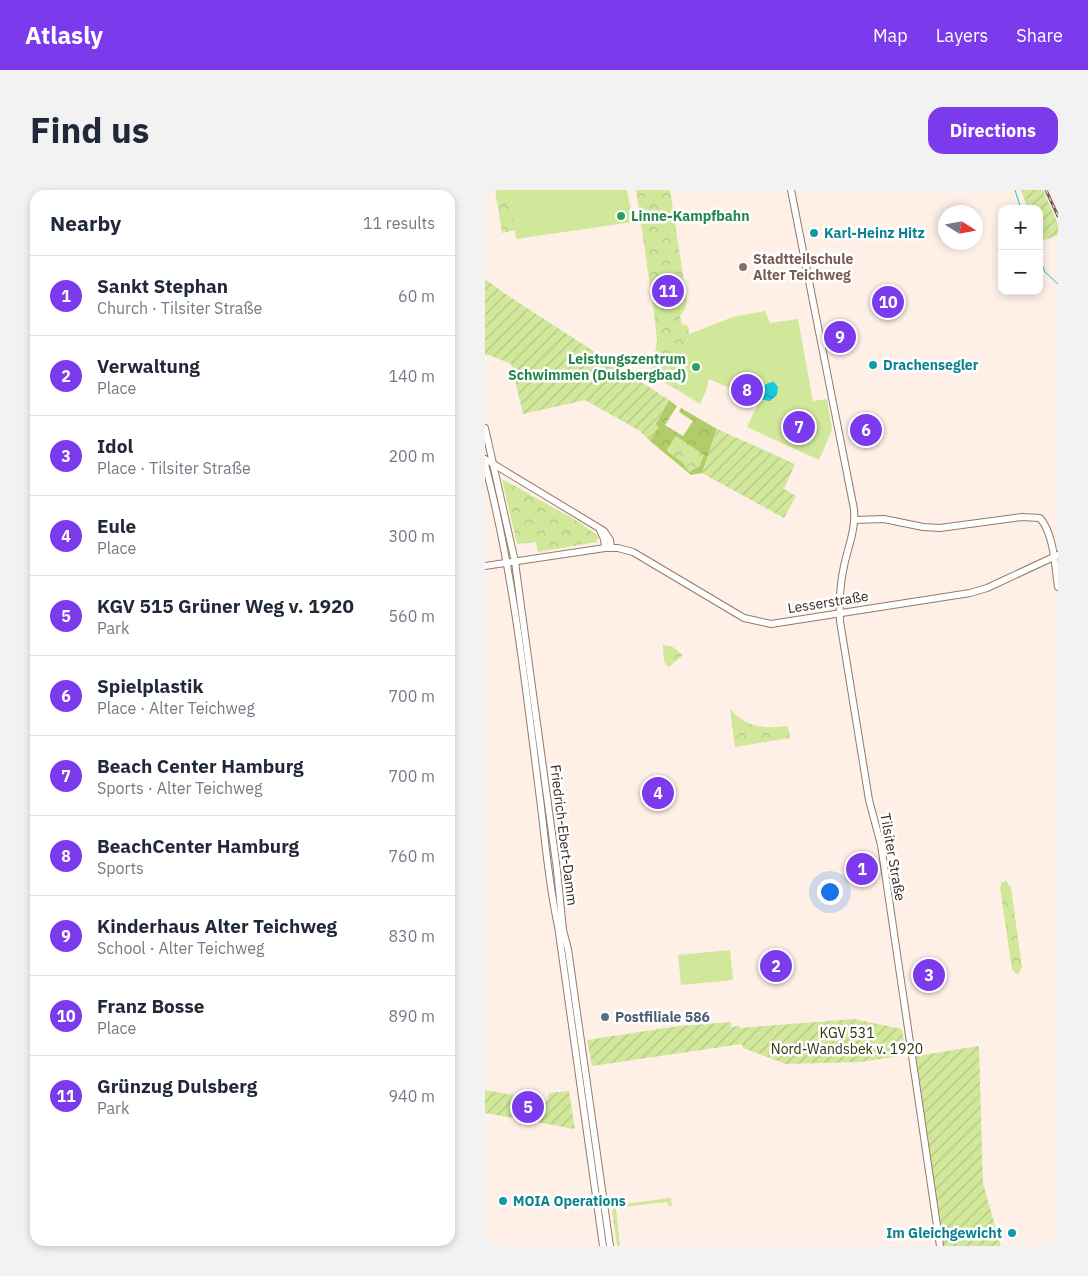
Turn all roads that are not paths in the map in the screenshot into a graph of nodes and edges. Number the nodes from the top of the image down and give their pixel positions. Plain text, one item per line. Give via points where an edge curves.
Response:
1 (791, 190) edge
2 (485, 428) edge
3 (485, 459) edge
4 (485, 464) edge
5 (493, 464) junction
6 (855, 520) junction
7 (608, 548) junction
8 (1056, 556) edge
9 (515, 562) junction
10 (506, 563) junction
11 (485, 566) edge
12 (1058, 587) edge
13 (840, 613) junction
14 (603, 1246) edge
15 (610, 1246) edge
16 (940, 1246) edge

1 - 6 main road, Tilsiter Straße
2 - 5 main road, Friedrich-Ebert-Damm
3 - 5 main road
4 - 10 main road, Friedrich-Ebert-Damm
5 - 7 main road via 599,529
5 - 9 main road, Friedrich-Ebert-Damm
6 - 8 main road via 884,519 923,528 940,528 1022,517 1040,518
6 - 13 main road, Tilsiter Straße via 842,576
7 - 9 main road
7 - 13 main road, Lesserstraße via 633,552 743,618 771,624
8 - 12 main road
8 - 13 main road, Lesserstraße via 970,593
9 - 10 main road
9 - 15 main road, Friedrich-Ebert-Damm via 563,930
10 - 11 main road
10 - 14 main road, Friedrich-Ebert-Damm
13 - 16 main road, Tilsiter Straße via 867,789 881,845

